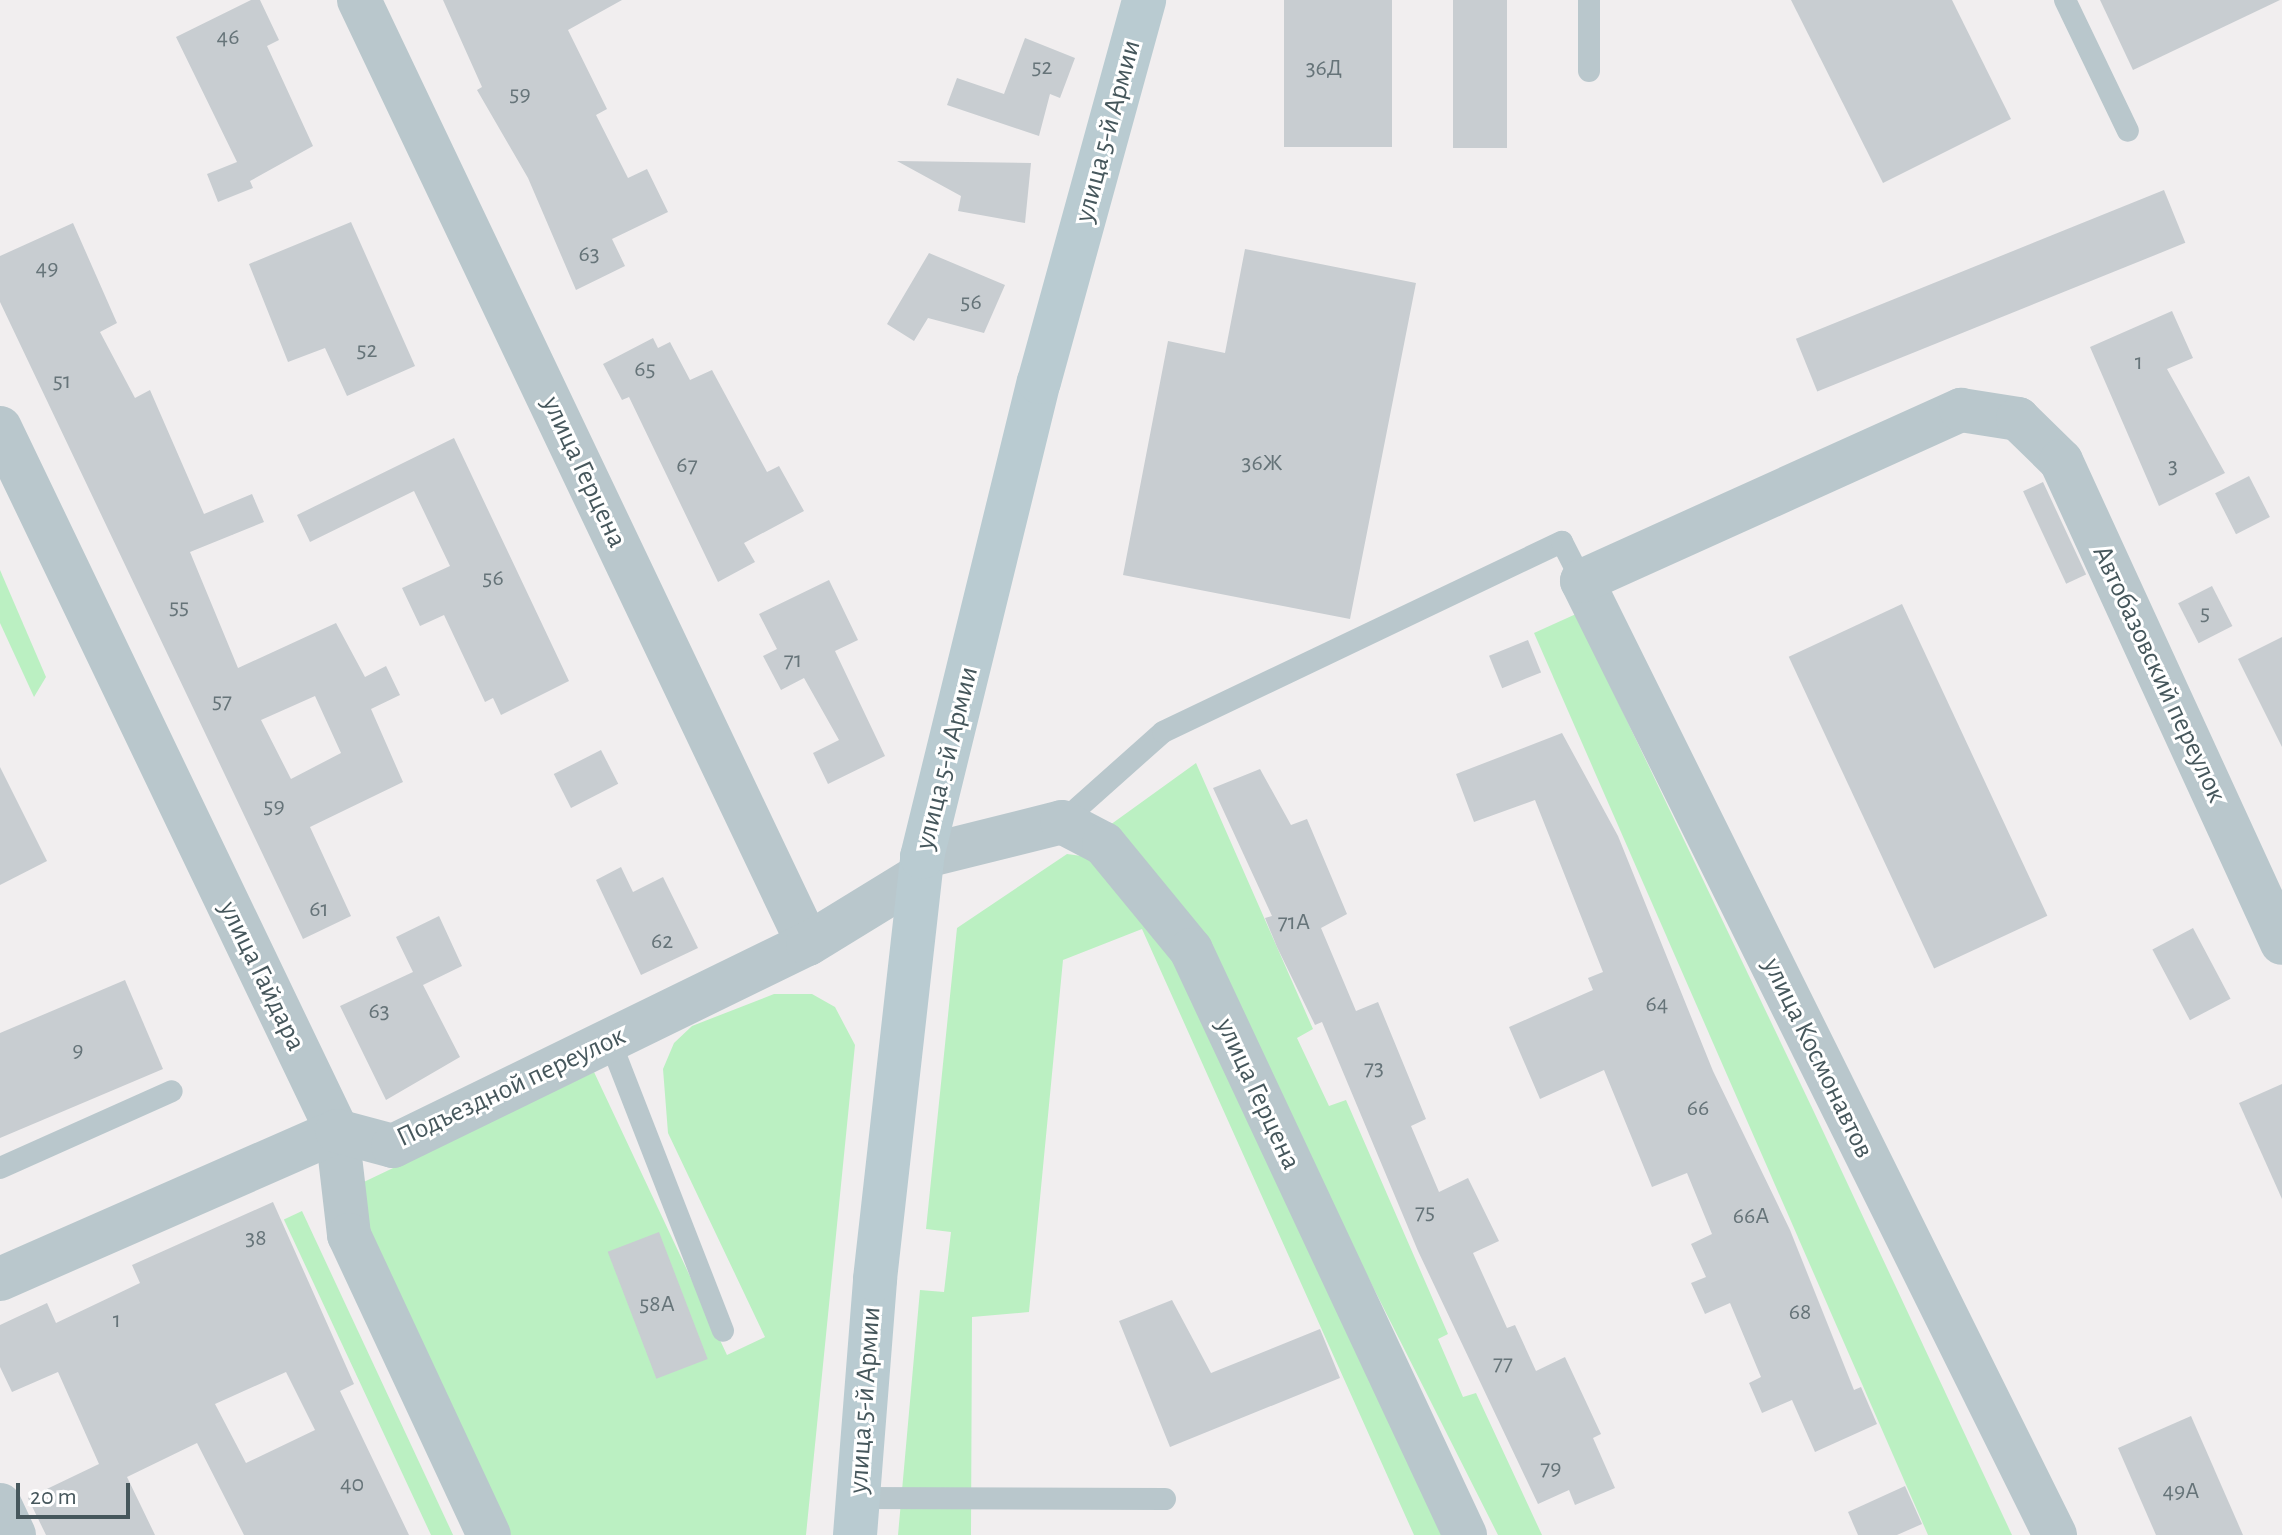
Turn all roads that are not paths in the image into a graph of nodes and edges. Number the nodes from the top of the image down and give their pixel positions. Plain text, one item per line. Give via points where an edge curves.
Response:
1 (359, 0) edge
2 (1144, 0) edge
3 (1589, 0) edge
4 (2065, 0) edge
5 (1589, 71) dead end
6 (2128, 131) dead end
7 (0, 428) edge
8 (1582, 581) junction
9 (1062, 822) junction
10 (920, 867) junction
11 (2282, 943) edge
12 (808, 944) junction
13 (610, 1041) junction
14 (172, 1091) dead end
15 (337, 1131) junction
16 (0, 1168) edge
17 (0, 1279) edge
18 (723, 1331) dead end
19 (1165, 1499) dead end
20 (0, 1505) edge
21 (856, 1517) edge
22 (14, 1535) edge
23 (489, 1535) edge
24 (1465, 1535) edge
25 (2055, 1535) edge

1 - 12 street, улица Герцена
2 - 10 street, улица 5-й Армии via 1039,382
3 - 5 lane
4 - 6 lane
7 - 15 street, улица Гайдара
8 - 9 lane via 1562,542 1163,732
8 - 11 street, Автобазовский переулок via 1961,410 2018,419 2061,461
8 - 25 street, улица Космонавтов
9 - 10 street
9 - 24 street, улица Герцена via 1104,844 1191,950
10 - 12 street, Подъездной переулок
10 - 21 street, улица 5-й Армии
12 - 13 street, Подъездной переулок
13 - 15 street, Подъездной переулок via 393,1146
13 - 18 lane
14 - 16 lane
15 - 17 street
15 - 23 street, улица Гайдара via 349,1235
19 - 21 lane
20 - 22 street

